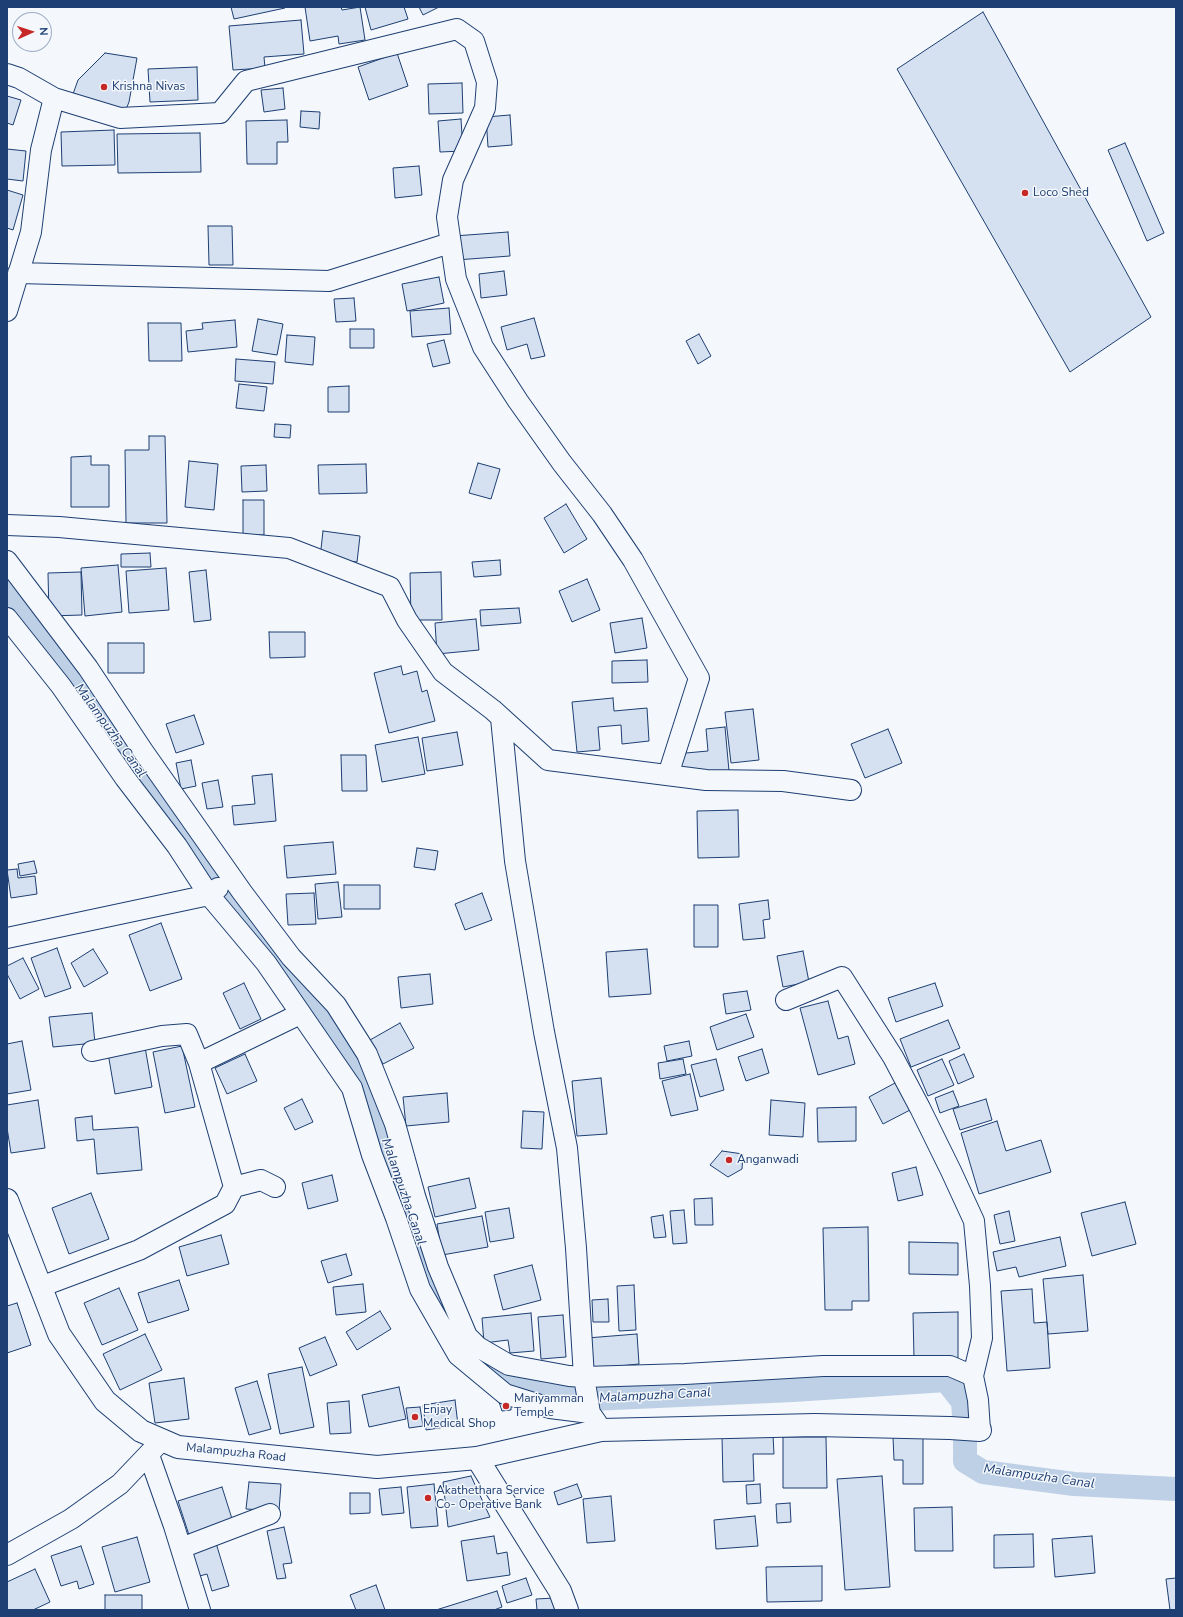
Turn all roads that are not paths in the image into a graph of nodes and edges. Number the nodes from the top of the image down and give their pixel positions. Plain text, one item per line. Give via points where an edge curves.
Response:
1 (7, 74) edge
2 (54, 98) junction
3 (450, 243) junction
4 (18, 274) junction
5 (7, 311) edge
6 (7, 525) edge
7 (7, 561) edge
8 (7, 618) edge
9 (501, 718) junction
10 (668, 775) junction
11 (851, 790) dead end
12 (233, 878) junction
13 (209, 895) junction
14 (7, 938) edge
15 (786, 1000) dead end
16 (300, 1014) junction
17 (92, 1051) dead end
18 (199, 1063) junction
19 (234, 1187) junction
20 (275, 1187) dead end
21 (7, 1200) edge
22 (40, 1287) junction
23 (973, 1376) junction
24 (584, 1377) junction
25 (595, 1421) junction
26 (980, 1430) joint
27 (155, 1447) junction
28 (477, 1458) junction
29 (270, 1514) dead end
30 (181, 1548) junction
31 (7, 1555) edge
32 (200, 1610) edge
33 (567, 1610) edge

1 - 2 street
2 - 3 street via 120,118 220,113 246,81 457,29 474,41 487,82 485,108 453,180 447,217
2 - 4 street via 41,150 31,232
3 - 4 street via 329,281
3 - 10 street via 456,279 483,347 518,401 628,553 699,678
4 - 5 street
6 - 9 street via 59,527 289,548 390,587 407,620 443,672
7 - 12 street via 88,668
8 - 13 street via 61,686 125,778 177,846
9 - 10 street via 548,760
9 - 24 street via 514,860 567,1148
10 - 11 street via 706,780 783,781
12 - 13 street
12 - 24 street via 291,957 336,1005 367,1054 395,1124 438,1267 467,1336 488,1354 509,1365
13 - 14 street
13 - 16 street via 266,963
15 - 23 street via 842,977 893,1057 920,1108 974,1221 982,1338
16 - 18 street
16 - 25 street via 352,1088 372,1155 420,1289 458,1355 505,1394
17 - 18 street via 162,1036 187,1034
18 - 19 street
19 - 20 street via 261,1180
19 - 22 street via 225,1204 139,1250
21 - 22 main road, Malampuzha Road
22 - 27 main road, Malampuzha Road via 59,1334 105,1401 141,1431
23 - 24 street via 950,1366 823,1366
23 - 26 street
24 - 25 street
25 - 26 main road, Malampuzha Road
25 - 28 main road, Malampuzha Road
27 - 28 main road, Malampuzha Road via 178,1447 377,1467
27 - 30 street
27 - 31 street via 120,1484 71,1518
28 - 33 main road via 560,1591
29 - 30 street
30 - 32 street

